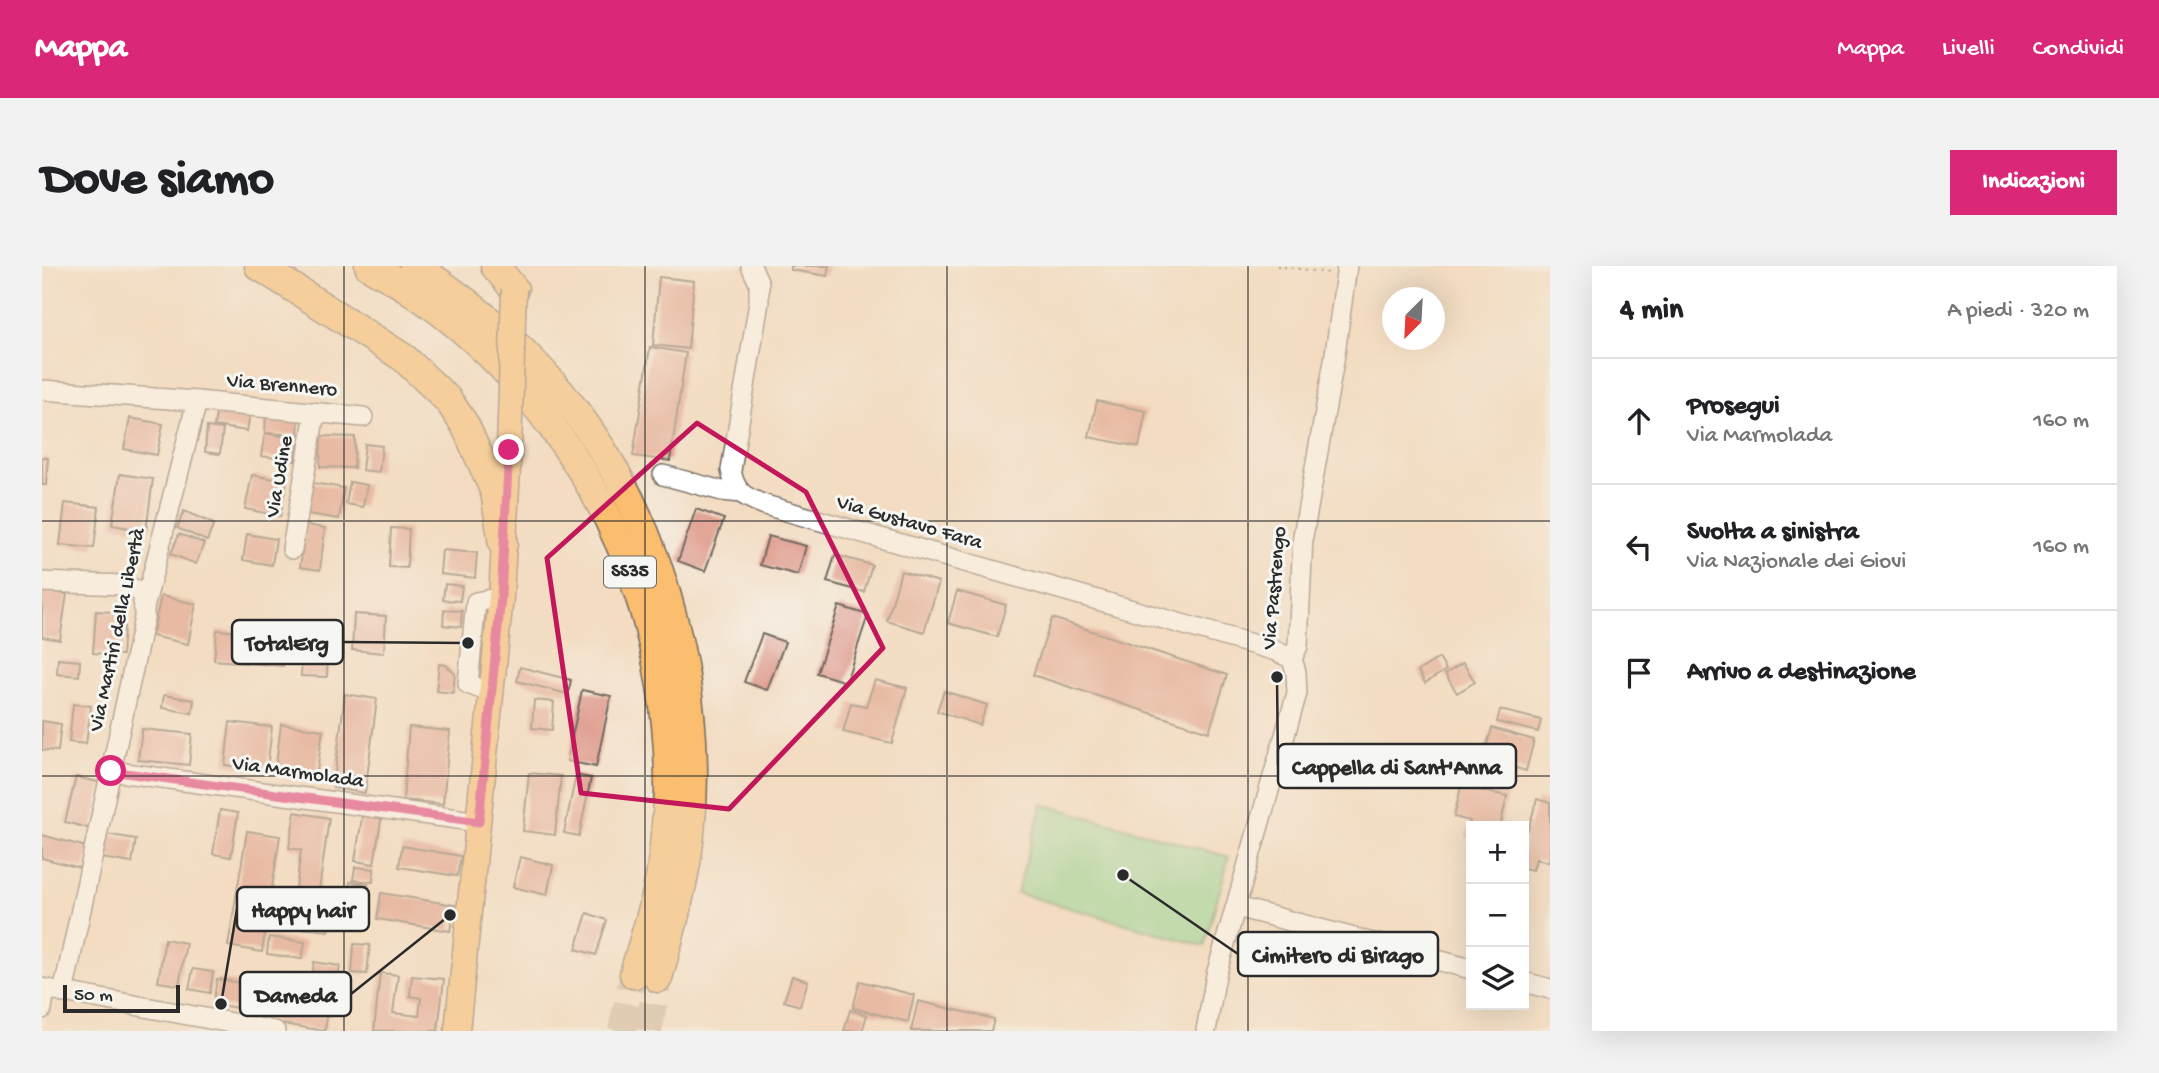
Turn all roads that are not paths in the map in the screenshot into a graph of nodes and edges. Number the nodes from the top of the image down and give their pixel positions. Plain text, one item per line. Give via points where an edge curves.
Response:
1 (259, 266) edge
2 (369, 266) edge
3 (414, 266) edge
4 (495, 266) edge
5 (751, 266) edge
6 (1346, 271) edge
7 (514, 277) edge
8 (42, 390) edge
9 (197, 401) junction
10 (315, 413) junction
11 (363, 417) dead end
12 (663, 475) dead end
13 (741, 493) junction
14 (503, 544) junction
15 (292, 549) dead end
16 (42, 583) edge
17 (144, 608) junction
18 (1292, 659) junction
19 (111, 771) junction
20 (479, 822) junction
21 (1237, 907) junction
22 (1466, 969) edge
23 (1529, 983) edge
24 (1550, 989) edge
25 (48, 995) edge
26 (275, 1031) edge
27 (457, 1031) edge
28 (1206, 1031) edge

1 - 14 highway via 404,358 448,400 465,425 495,492
2 - 3 highway, SS35 via 447,317 524,392 556,433 617,538 642,604 666,725 669,790 646,976 684,881 690,832 691,724 671,607 632,505 586,425 502,332
4 - 7 highway
5 - 13 street via 759,283 759,302 731,470
6 - 18 street, Via Pastrengo via 1303,536 1298,646
7 - 14 main road, bridge
8 - 9 street, Via Brennero
9 - 10 street, Via Brennero
9 - 17 street, Via Martiri della Libertà
10 - 11 street, Via Brennero
10 - 15 street, Via Udine
12 - 13 street, Via Gustavo Fara
13 - 18 street, Via Gustavo Fara via 765,505
14 - 20 main road
16 - 17 street via 124,585 142,592
17 - 19 street, Via Martiri della Libertà
18 - 21 street, Via Pastrengo via 1297,693
19 - 20 street, Via Marmolada
19 - 25 street, Via Martiri della Libertà
20 - 27 main road
21 - 22 street
21 - 28 street, Via Pastrengo via 1216,975
23 - 24 street
25 - 26 street

